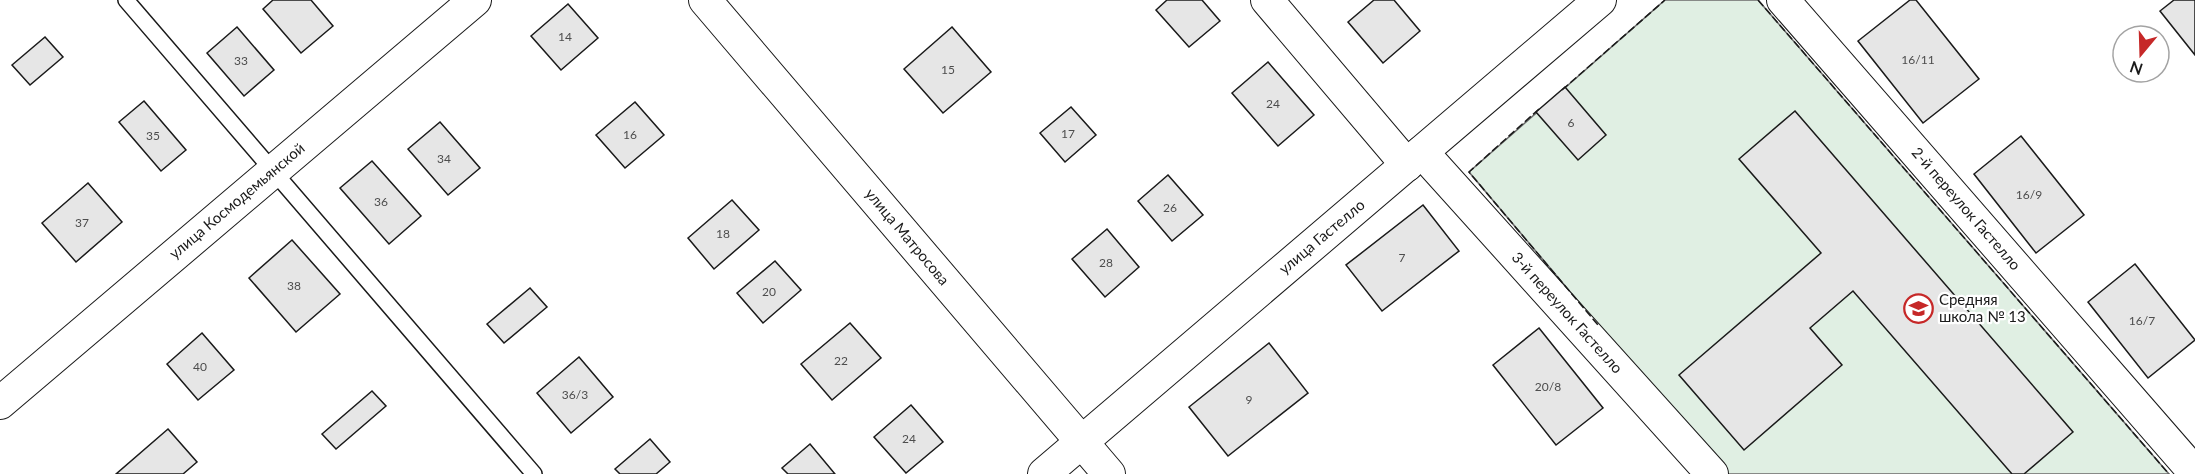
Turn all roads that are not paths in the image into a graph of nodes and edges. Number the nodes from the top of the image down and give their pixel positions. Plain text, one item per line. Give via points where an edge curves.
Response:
1 (126, 0) edge
2 (475, 0) edge
3 (705, 0) edge
4 (1267, 0) edge
5 (1599, 0) edge
6 (1783, 0) edge
7 (1414, 158) junction
8 (272, 172) junction
9 (0, 403) edge
10 (1082, 442) junction
11 (2195, 473) edge
12 (534, 474) edge
13 (1044, 474) edge
14 (1109, 474) edge
15 (1712, 474) edge

1 - 8 lane
2 - 8 street, улица Космодемьянской
3 - 10 street, улица Матросова
4 - 7 street, 3-й переулок Гастелло
5 - 7 street, улица Гастелло
6 - 11 street, 2-й переулок Гастелло
7 - 10 street, улица Гастелло
7 - 15 street, 3-й переулок Гастелло
8 - 9 street, улица Космодемьянской
8 - 12 lane
10 - 13 street, улица Гастелло
10 - 14 street, улица Матросова

